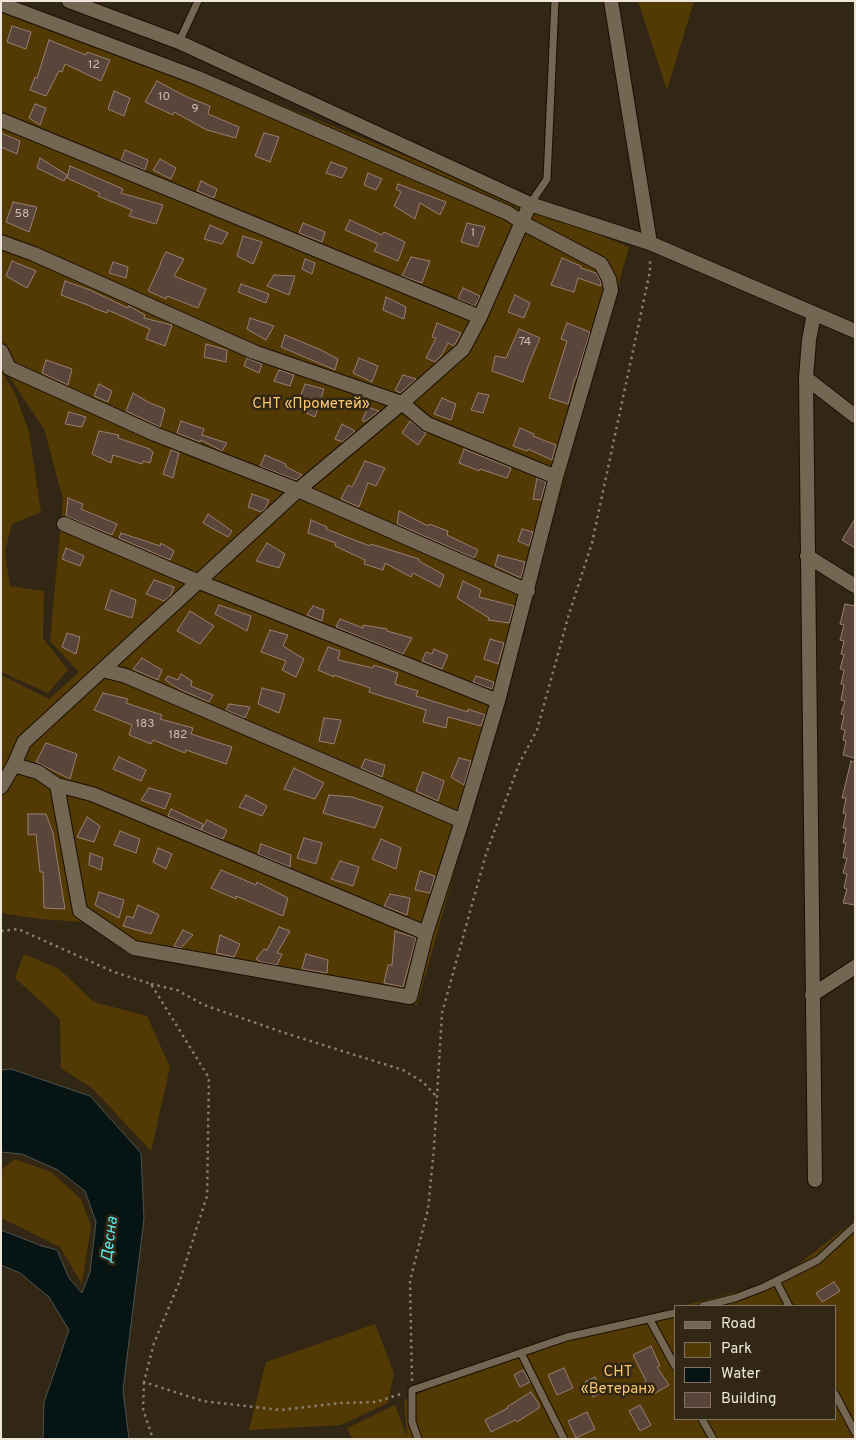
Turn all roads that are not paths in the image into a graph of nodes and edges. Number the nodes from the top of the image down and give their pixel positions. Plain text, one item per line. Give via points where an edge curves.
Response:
1 (69, 1) edge
2 (198, 1) edge
3 (555, 1) edge
4 (611, 1) edge
5 (1, 4) edge
6 (179, 42) junction
7 (1, 120) edge
8 (530, 204) junction
9 (523, 223) junction
10 (1, 242) edge
11 (650, 243) junction
12 (814, 314) junction
13 (480, 317) junction
14 (855, 331) edge
15 (1, 351) edge
16 (806, 378) junction
17 (402, 402) junction
18 (855, 416) edge
19 (556, 477) junction
20 (298, 490) junction
21 (64, 524) dead end
22 (808, 556) junction
23 (197, 581) junction
24 (855, 586) edge
25 (528, 591) junction
26 (103, 670) junction
27 (498, 701) junction
28 (14, 765) junction
29 (57, 786) junction
30 (1, 787) edge
31 (462, 821) junction
32 (426, 933) junction
33 (855, 967) edge
34 (812, 995) junction
35 (815, 1180) dead end
36 (855, 1226) edge
37 (776, 1281) junction
38 (707, 1305) edge
39 (788, 1305) edge
40 (674, 1314) edge
41 (650, 1320) junction
42 (521, 1353) junction
43 (674, 1364) edge
44 (836, 1396) edge
45 (703, 1420) edge
46 (855, 1432) edge
47 (418, 1439) edge
48 (564, 1439) edge
49 (713, 1439) edge

1 - 6 street
2 - 6 lane
3 - 8 lane via 547,179
4 - 11 street
5 - 9 street via 198,78 508,213
6 - 8 street
7 - 13 street
8 - 9 street
8 - 11 street
9 - 13 street
9 - 19 street via 601,264 611,290
10 - 17 street via 254,352
11 - 12 street
12 - 14 street
12 - 16 street
13 - 17 street via 462,349
15 - 20 street via 9,368 155,434
16 - 18 street
16 - 22 street
17 - 19 street via 427,424
17 - 20 street
19 - 25 street
20 - 23 street
20 - 25 street
21 - 23 street
22 - 24 street
22 - 34 street
23 - 26 street
23 - 27 street
25 - 27 street
26 - 28 street via 24,742
26 - 31 street via 126,676
27 - 31 street
28 - 29 street via 38,772
28 - 30 street
29 - 32 street via 92,794
29 - 32 street via 80,912 134,948 410,997
31 - 32 street
33 - 34 street
34 - 35 street
36 - 37 lane via 818,1260
37 - 38 lane via 735,1298
37 - 39 lane
40 - 41 lane
41 - 42 lane via 567,1337
41 - 43 lane
42 - 47 lane via 412,1390 412,1422
42 - 48 lane
44 - 46 lane
45 - 49 lane

